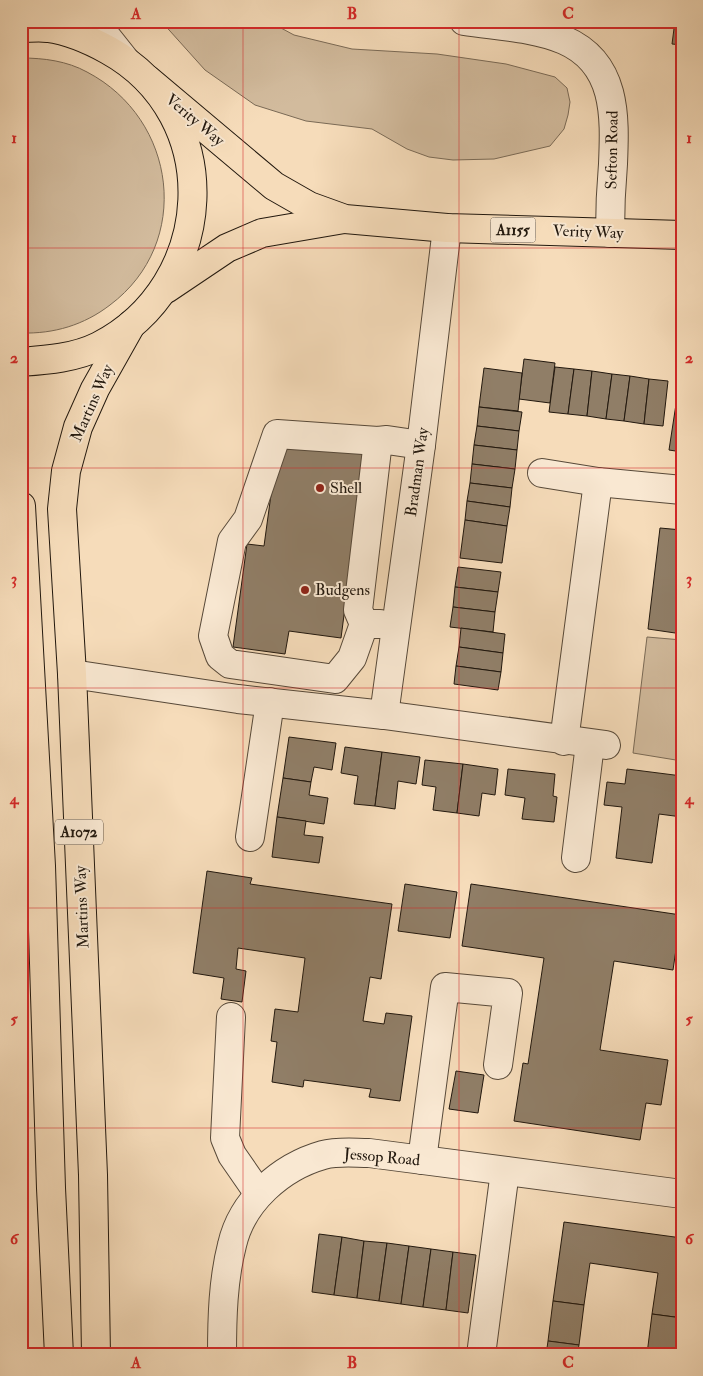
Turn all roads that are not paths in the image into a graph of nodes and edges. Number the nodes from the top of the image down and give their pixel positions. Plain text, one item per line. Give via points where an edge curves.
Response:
1 (94, 21) edge
2 (464, 21) edge
3 (21, 28) edge
4 (125, 60) junction
5 (148, 80) junction
6 (346, 219) junction
7 (447, 228) junction
8 (610, 233) junction
9 (682, 234) edge
10 (163, 292) junction
11 (132, 325) junction
12 (21, 362) edge
13 (378, 441) junction
14 (421, 445) junction
15 (542, 473) dead end
16 (598, 482) junction
17 (682, 490) edge
18 (21, 506) edge
19 (364, 624) junction
20 (396, 625) junction
21 (72, 674) junction
22 (270, 702) junction
23 (384, 715) junction
24 (586, 743) junction
25 (250, 837) dead end
26 (576, 858) dead end
27 (231, 1017) dead end
28 (498, 1065) dead end
29 (422, 1160) junction
30 (505, 1171) junction
31 (259, 1194) junction
32 (682, 1194) edge
33 (59, 1355) edge
34 (96, 1355) edge
35 (222, 1355) edge
36 (481, 1355) edge

1 - 4 street, Martins Way
2 - 8 street, Sefton Road via 545,33 566,40 596,63 612,102
3 - 4 main road, Martins Way via 48,28 88,39
4 - 5 main road, Martins Way
5 - 6 main road, Verity Way / A1155 via 274,186 308,206
5 - 10 main road, Martins Way via 170,110 186,145 192,183 191,221 181,258
6 - 7 main road, Verity Way / A1155
6 - 10 main road, Verity Way / A1155 via 262,233 226,248
7 - 8 main road, Verity Way / A1155
7 - 14 street, Bradman Way
8 - 9 main road, Verity Way / A1155
10 - 11 main road, Martins Way
11 - 12 main road, Martins Way via 98,347 59,359
11 - 21 main road, Martins Way / A1072 via 95,389 81,420 66,471 62,510
13 - 14 street
13 - 19 street via 358,610
13 - 19 street via 277,434 248,519 232,541 213,636 220,656 230,664 335,679 352,658
14 - 20 street, Bradman Way
15 - 16 street
16 - 17 street
16 - 24 street
18 - 33 main road, A1072 via 40,866
19 - 20 street
20 - 23 street, Bradman Way
21 - 22 street
21 - 34 main road, Martins Way / A1072 via 94,1175
22 - 23 street
22 - 25 street
23 - 24 street
24 - 26 street
27 - 31 street via 225,1138 232,1155
28 - 29 street via 508,994 445,986
29 - 30 street, Jessop Road
29 - 31 street, Jessop Road via 343,1152 325,1155 285,1171
30 - 32 street, Jessop Road
30 - 36 street
31 - 35 street, Jessop Road via 242,1219 232,1243 222,1320

